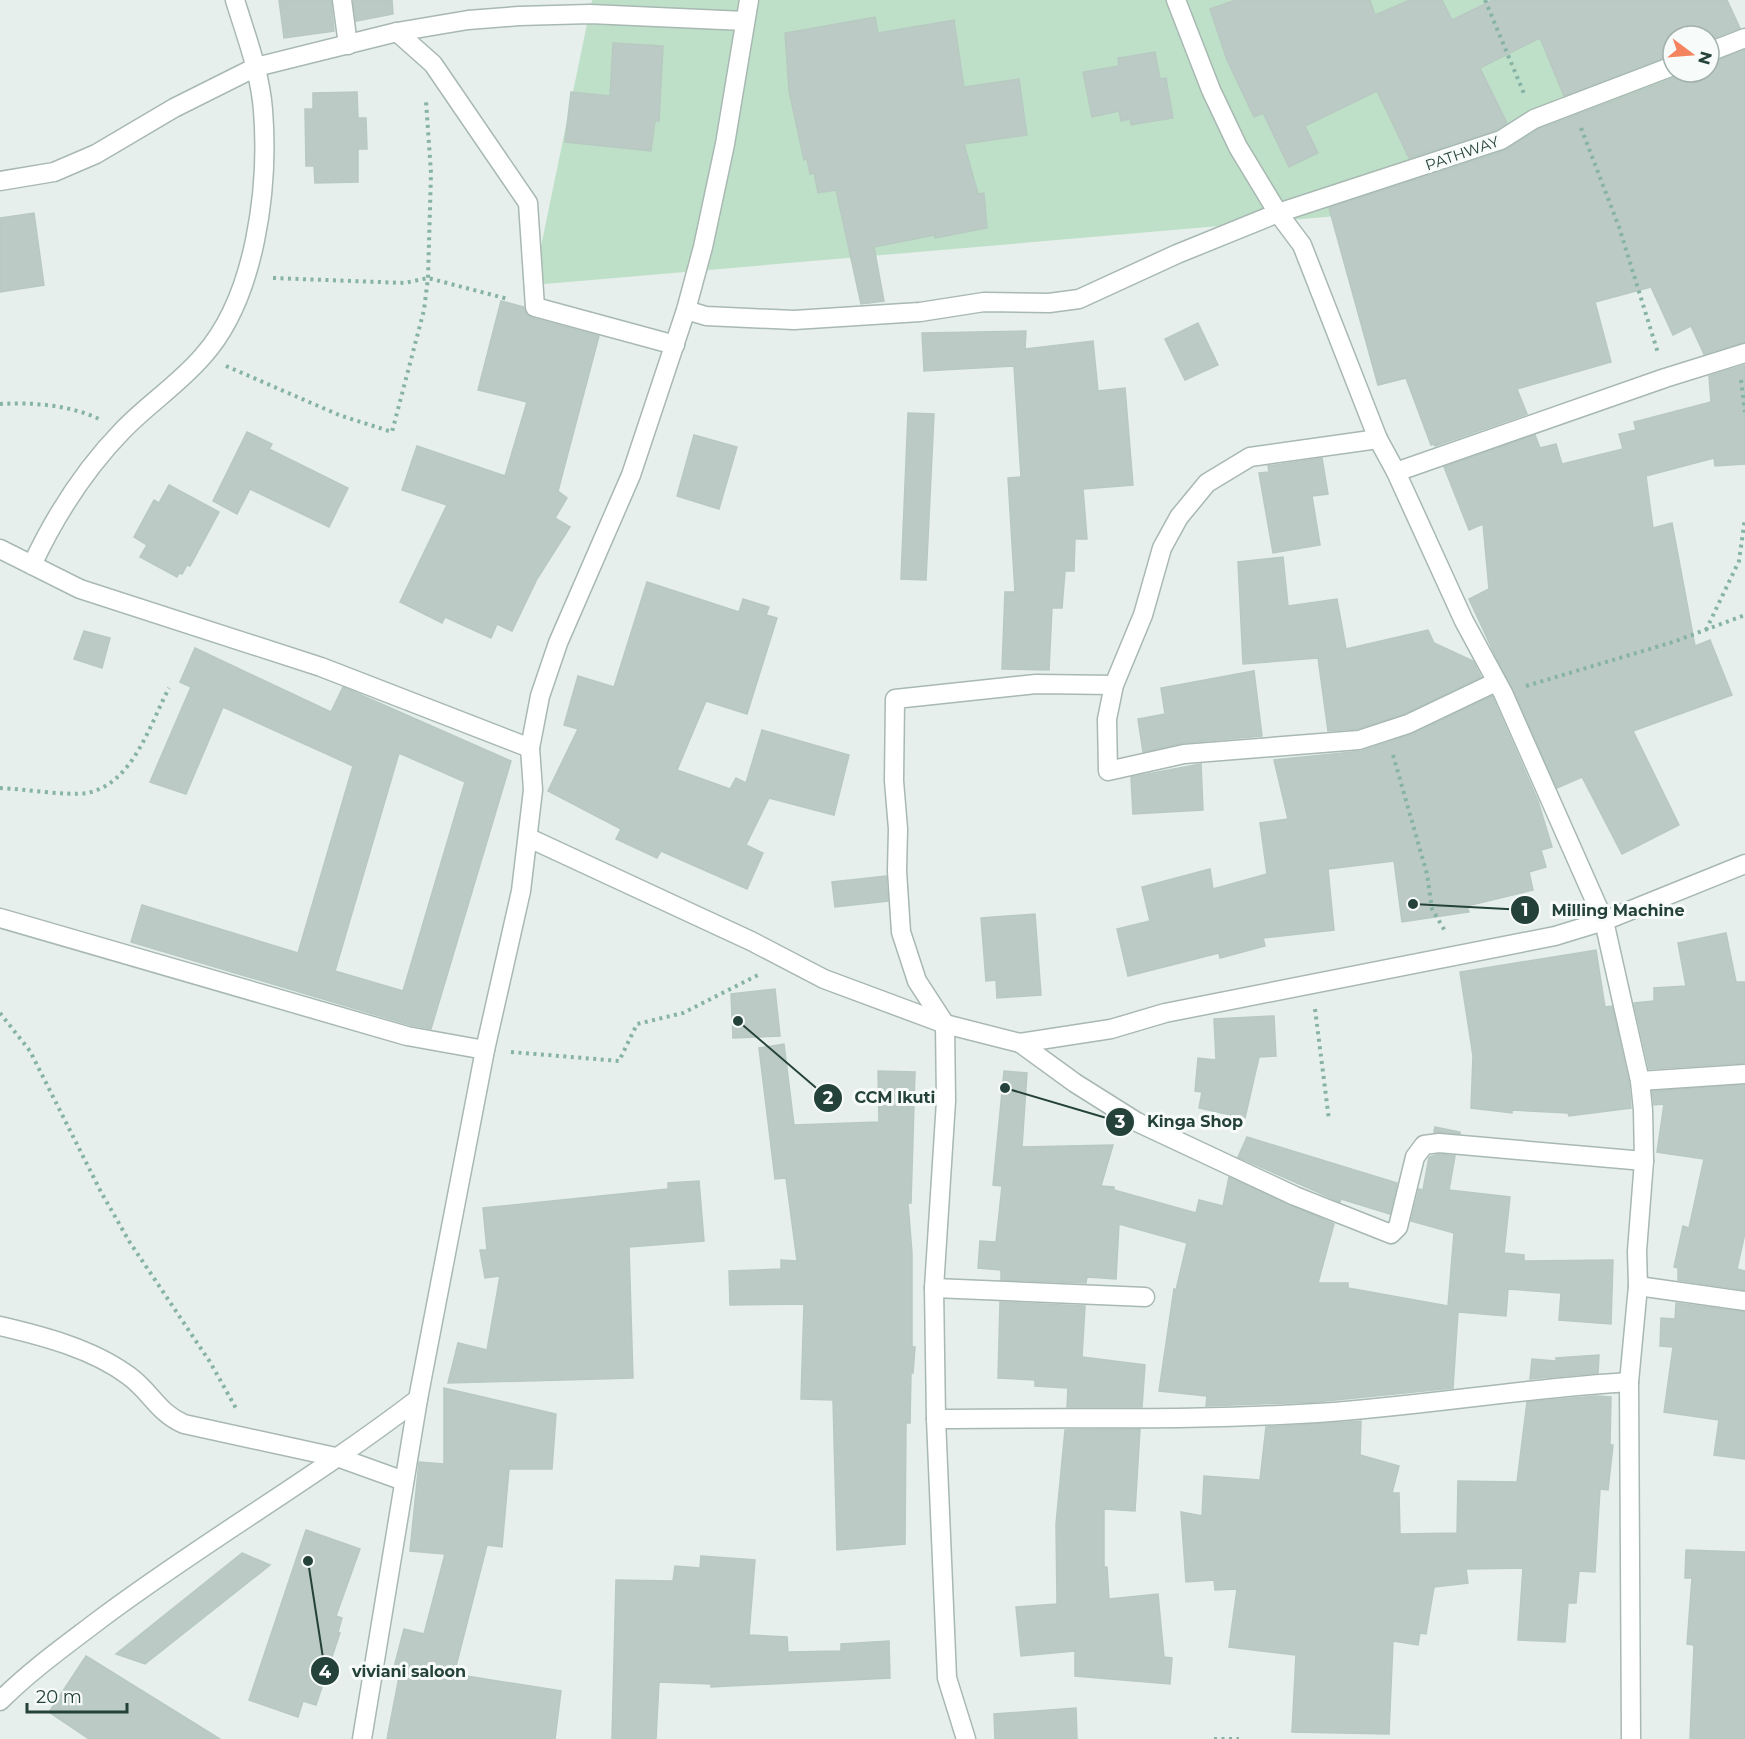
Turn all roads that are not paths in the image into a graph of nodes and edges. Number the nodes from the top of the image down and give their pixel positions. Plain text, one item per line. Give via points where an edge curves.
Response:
1 (235, 0) edge
2 (342, 0) edge
3 (749, 0) edge
4 (1176, 0) edge
5 (745, 21) junction
6 (397, 32) junction
7 (1745, 38) edge
8 (348, 45) junction
9 (1721, 47) edge
10 (256, 67) junction
11 (1661, 71) edge
12 (0, 182) edge
13 (1278, 213) junction
14 (686, 310) junction
15 (675, 345) junction
16 (1745, 353) edge
17 (1378, 439) junction
18 (1396, 472) junction
19 (0, 549) edge
20 (32, 565) junction
21 (1114, 685) junction
22 (1500, 688) junction
23 (530, 748) junction
24 (529, 838) junction
25 (1745, 864) edge
26 (0, 918) edge
27 (1604, 921) junction
28 (945, 1024) junction
29 (1020, 1043) junction
30 (485, 1050) junction
31 (1745, 1074) edge
32 (1640, 1082) junction
33 (1644, 1161) junction
34 (1638, 1286) junction
35 (934, 1288) junction
36 (1145, 1297) dead end
37 (1745, 1301) edge
38 (0, 1326) edge
39 (1629, 1382) junction
40 (418, 1399) junction
41 (936, 1419) junction
42 (340, 1458) junction
43 (404, 1480) junction
44 (0, 1701) edge
45 (362, 1739) edge
46 (966, 1739) edge
47 (1631, 1739) edge

1 - 10 street
2 - 8 street
3 - 5 street
4 - 13 street via 1211,90
5 - 6 street via 590,14 519,16
5 - 14 street via 725,144
6 - 8 street
6 - 15 street via 443,77 528,203 535,307
7 - 9 street
8 - 10 street
10 - 12 street via 174,108 96,154 54,172
10 - 20 street via 263,110 257,235 230,314 204,356 123,430 54,520
11 - 13 street, PATHWAY via 1534,119 1501,140
13 - 14 street, PATHWAY via 1079,299 1049,303 984,302 920,312 794,320 706,316
13 - 17 street via 1302,246
14 - 15 street
15 - 23 street via 631,475 558,642 540,696
16 - 18 street
17 - 18 street
17 - 21 street via 1250,457 1207,483 1179,517 1162,548 1143,615
18 - 22 street via 1464,621
19 - 20 street
20 - 23 street via 80,589 321,667
21 - 22 street via 1107,719 1108,771 1184,754 1359,740
21 - 28 street via 1036,684 895,699 894,781 901,932 916,981
22 - 27 street
23 - 24 street via 533,790
24 - 28 street via 824,979
24 - 30 street
25 - 27 street
26 - 30 street via 407,1036
27 - 29 street via 1459,957 1166,1013 1112,1029
27 - 32 street
28 - 29 street
28 - 35 street via 946,1101
29 - 33 street via 1137,1122 1294,1196 1391,1234 1398,1227 1416,1158 1424,1145 1439,1143
30 - 40 street
31 - 32 street
32 - 33 street
33 - 34 street
34 - 37 street
34 - 39 street
35 - 36 street
35 - 41 street
38 - 42 street via 48,1338 109,1364 128,1375 147,1391 162,1412 179,1422
39 - 41 street via 1559,1386 1394,1407 1240,1417
39 - 47 street
40 - 42 street
40 - 43 street
41 - 46 street via 947,1678
42 - 43 street
42 - 44 street via 162,1573 29,1672
43 - 45 street

